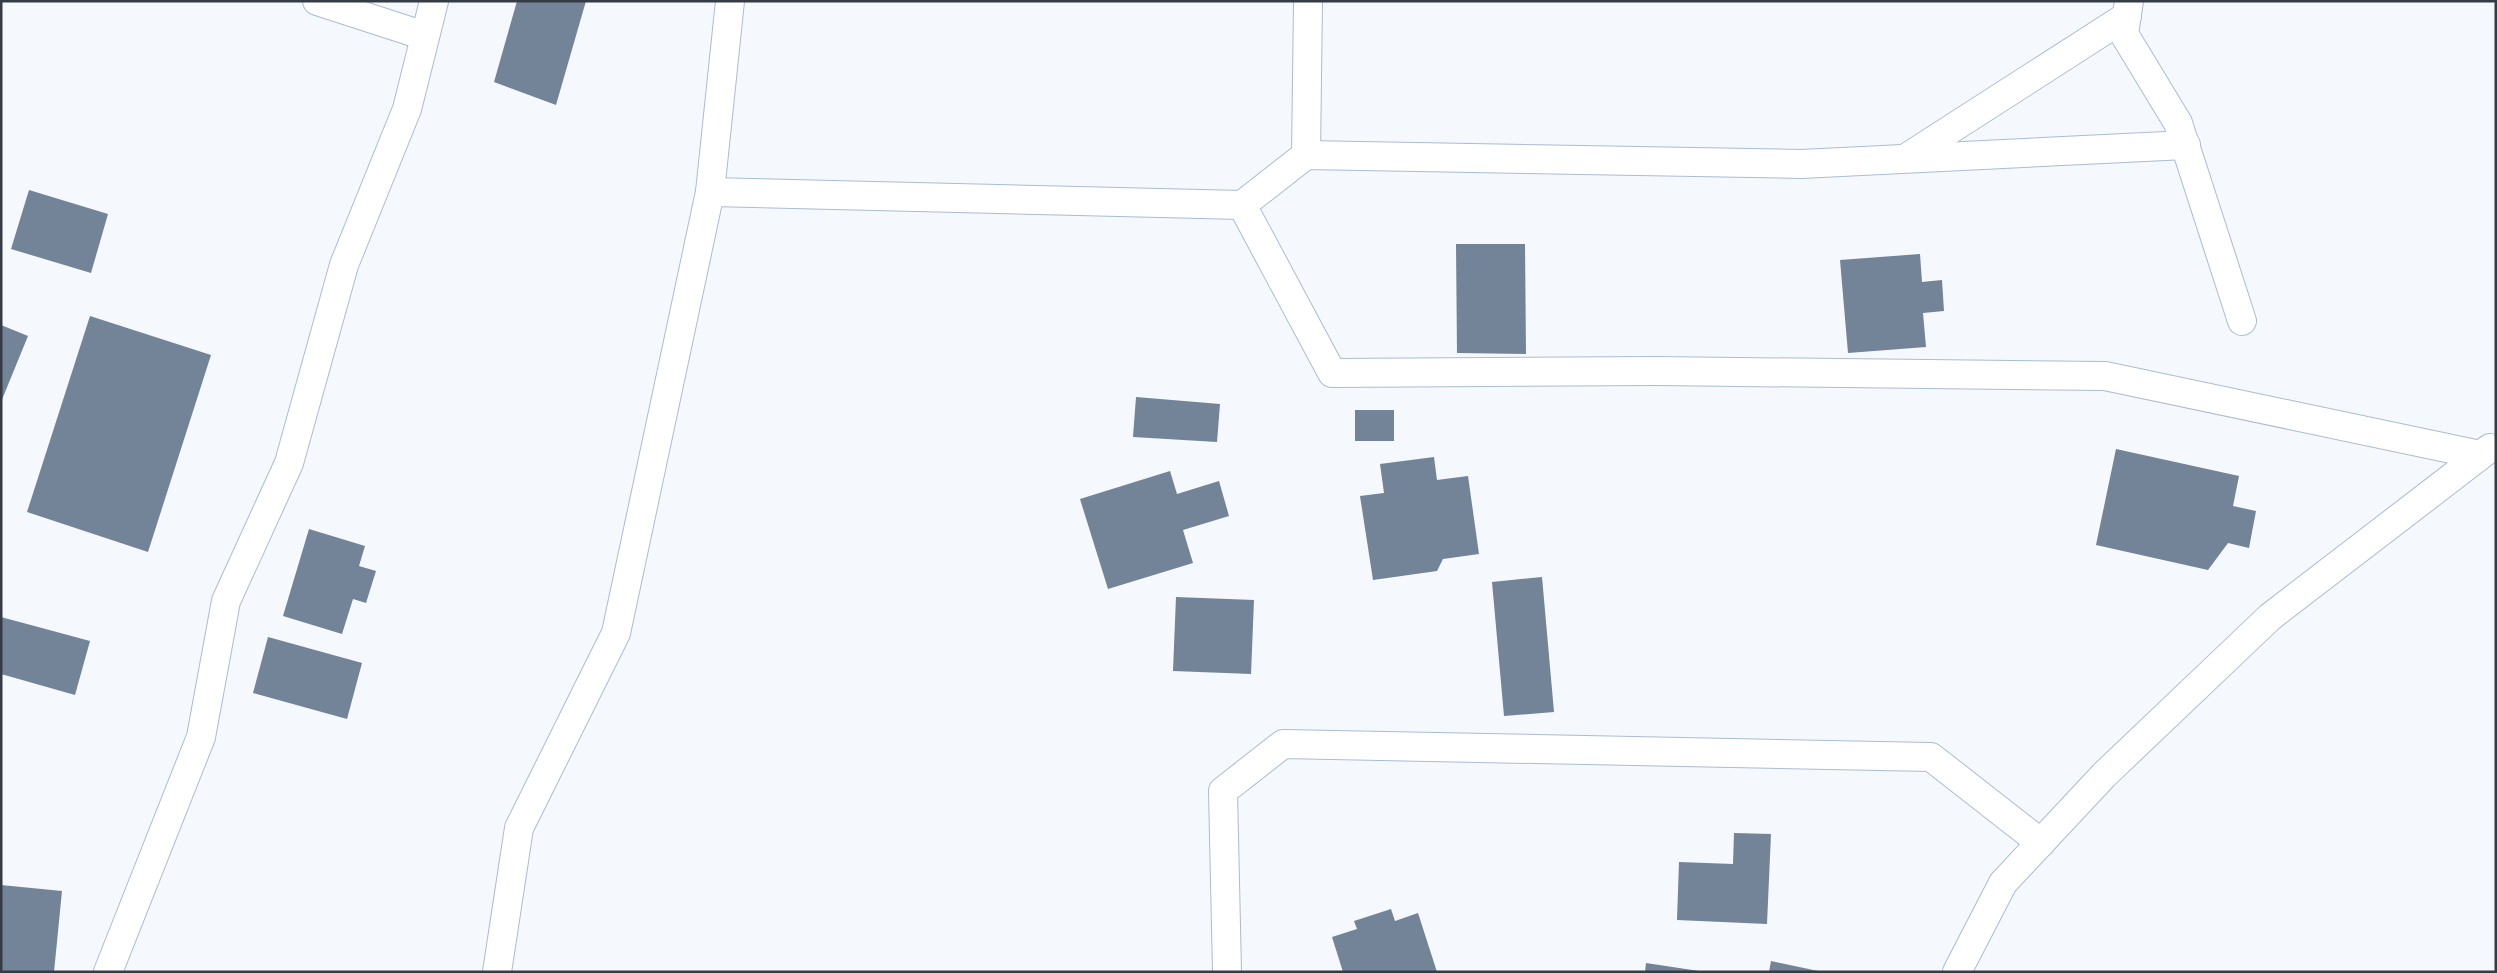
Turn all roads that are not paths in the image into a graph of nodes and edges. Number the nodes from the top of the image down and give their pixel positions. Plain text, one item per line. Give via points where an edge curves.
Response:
1 (317, 1) edge
2 (434, 1) edge
3 (730, 1) edge
4 (1308, 1) edge
5 (2128, 9) edge
6 (425, 36) junction
7 (2186, 145) junction
8 (1306, 155) junction
9 (1904, 159) junction
10 (710, 192) junction
11 (1242, 205) junction
12 (2242, 320) dead end
13 (2488, 450) edge
14 (2040, 843) junction
15 (108, 972) edge
16 (497, 972) edge
17 (1227, 972) edge
18 (1957, 972) edge

1 - 6 street
2 - 6 street
3 - 10 street
4 - 8 street
5 - 7 street via 2124,34 2178,123
5 - 9 street
6 - 15 street via 407,109 344,265 289,463 226,601 201,737
7 - 9 street
7 - 12 street
8 - 9 street via 1801,164
8 - 11 street
10 - 11 street
10 - 16 street via 616,633 519,828
11 - 13 street via 1332,373 1656,371 2105,376
13 - 14 street via 2270,617 2104,775
14 - 17 street via 1931,757 1283,744 1223,791
14 - 18 street via 2003,883

